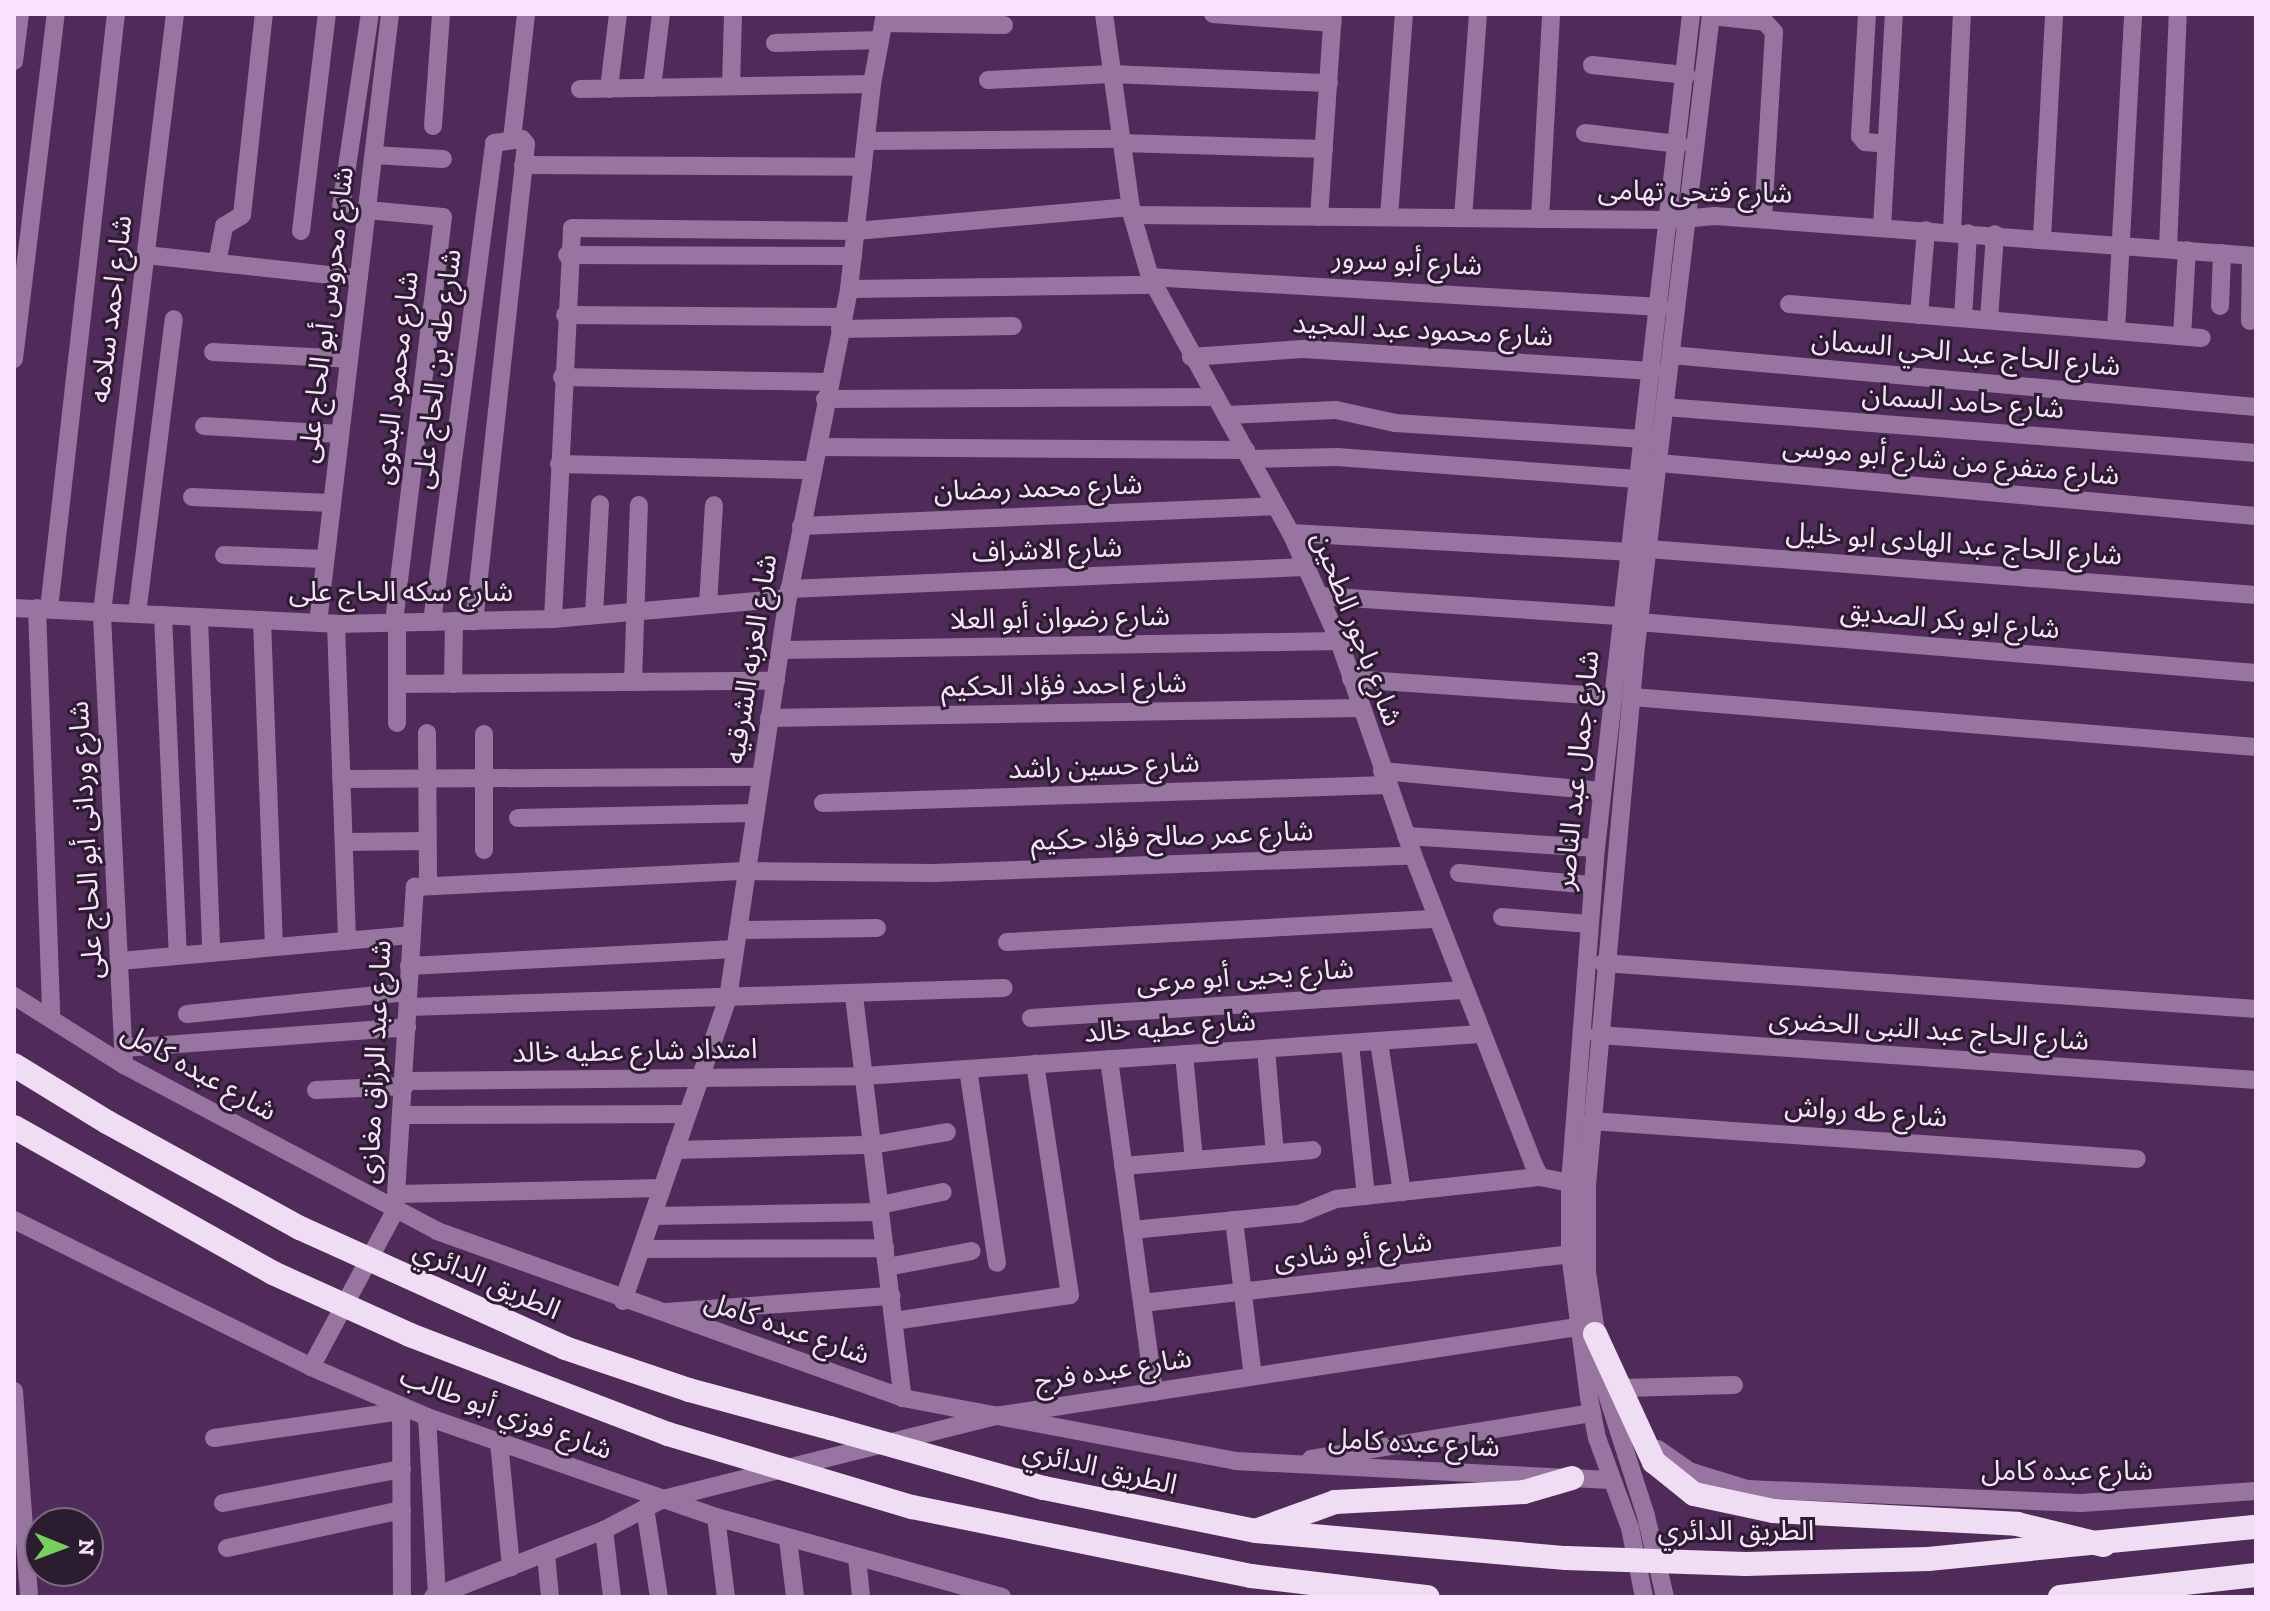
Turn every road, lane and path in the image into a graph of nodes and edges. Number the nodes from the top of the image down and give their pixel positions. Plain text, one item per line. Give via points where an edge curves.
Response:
1 (20, 14) edge
2 (56, 14) edge
3 (116, 14) edge
4 (175, 14) edge
5 (264, 14) edge
6 (327, 14) edge
7 (370, 14) edge
8 (390, 14) edge
9 (441, 14) edge
10 (526, 14) edge
11 (618, 14) edge
12 (661, 14) edge
13 (733, 14) edge
14 (1104, 14) edge
15 (1213, 14) edge
16 (1404, 14) edge
17 (1478, 14) edge
18 (1551, 14) edge
19 (1691, 14) edge
20 (1867, 14) edge
21 (1894, 14) edge
22 (1962, 14) edge
23 (2054, 14) edge
24 (2133, 14) edge
25 (2178, 14) edge
26 (1711, 15) edge
27 (1333, 18) edge
28 (1004, 25) dead end
29 (883, 26) edge
30 (775, 43) dead end
31 (14, 61) edge
32 (1592, 65) dead end
33 (1111, 74) junction
34 (1686, 75) junction
35 (988, 80) dead end
36 (1329, 83) junction
37 (872, 84) junction
38 (731, 86) junction
39 (652, 88) junction
40 (580, 89) dead end
41 (609, 89) junction
42 (433, 126) dead end
43 (1585, 133) dead end
44 (512, 139) junction
45 (866, 141) junction
46 (1121, 141) junction
47 (1679, 144) junction
48 (1886, 144) junction
49 (1324, 149) junction
50 (374, 155) junction
51 (443, 159) dead end
52 (523, 165) junction
53 (863, 167) junction
54 (341, 207) dead end
55 (367, 210) junction
56 (1131, 211) junction
57 (1319, 217) junction
58 (1389, 217) junction
59 (1463, 218) junction
60 (1540, 219) junction
61 (1680, 219) junction
62 (1763, 219) junction
63 (1882, 227) junction
64 (1926, 230) junction
65 (301, 231) dead end
66 (856, 231) junction
67 (1960, 232) junction
68 (1995, 234) junction
69 (2042, 238) junction
70 (2120, 244) junction
71 (2177, 249) junction
72 (2222, 253) junction
73 (146, 255) junction
74 (567, 255) junction
75 (853, 256) junction
76 (2254, 256) edge
77 (217, 263) junction
78 (359, 278) junction
79 (1152, 281) junction
80 (849, 289) junction
81 (1789, 304) dead end
82 (2220, 306) dead end
83 (1660, 307) junction
84 (565, 315) junction
85 (1919, 315) junction
86 (1963, 318) junction
87 (174, 319) dead end
88 (1989, 320) junction
89 (2250, 321) dead end
90 (841, 323) junction
91 (1013, 326) dead end
92 (2116, 331) junction
93 (2182, 336) junction
94 (2202, 338) dead end
95 (213, 352) dead end
96 (1671, 355) junction
97 (1191, 357) junction
98 (14, 359) edge
99 (349, 359) junction
100 (1652, 371) junction
101 (562, 377) junction
102 (827, 390) junction
103 (1216, 397) junction
104 (1665, 407) junction
105 (2256, 407) edge
106 (1227, 415) junction
107 (204, 426) dead end
108 (340, 434) junction
109 (1644, 439) junction
110 (818, 447) junction
111 (2256, 453) edge
112 (1248, 454) junction
113 (559, 464) junction
114 (1647, 468) junction
115 (812, 470) junction
116 (192, 497) dead end
117 (332, 503) junction
118 (600, 504) dead end
119 (639, 505) dead end
120 (714, 505) dead end
121 (1276, 506) junction
122 (2256, 516) edge
123 (801, 526) junction
124 (1291, 533) junction
125 (1640, 550) junction
126 (224, 555) dead end
127 (325, 559) junction
128 (1306, 567) junction
129 (788, 593) junction
130 (2256, 595) edge
131 (1319, 596) junction
132 (708, 605) junction
133 (14, 608) edge
134 (43, 609) junction
135 (635, 611) junction
136 (102, 612) junction
137 (137, 614) junction
138 (163, 615) junction
139 (594, 615) junction
140 (199, 617) junction
141 (553, 619) junction
142 (1631, 619) junction
143 (262, 620) junction
144 (454, 621) junction
145 (474, 621) junction
146 (432, 622) junction
147 (395, 623) junction
148 (327, 624) junction
149 (1339, 641) junction
150 (781, 650) junction
151 (2256, 673) edge
152 (1351, 679) junction
153 (776, 681) junction
154 (633, 682) junction
155 (397, 684) junction
156 (453, 684) junction
157 (1622, 697) junction
158 (1359, 708) junction
159 (769, 718) junction
160 (397, 723) dead end
161 (427, 733) dead end
162 (484, 734) dead end
163 (2256, 747) edge
164 (760, 777) junction
165 (426, 778) junction
166 (484, 778) junction
167 (1384, 778) junction
168 (341, 779) junction
169 (1602, 791) junction
170 (823, 803) dead end
171 (754, 813) junction
172 (518, 818) dead end
173 (1406, 836) junction
174 (427, 841) junction
175 (344, 842) junction
176 (1596, 848) junction
177 (484, 850) dead end
178 (1413, 855) junction
179 (745, 871) junction
180 (1459, 873) dead end
181 (1592, 885) junction
182 (424, 886) junction
183 (1502, 917) dead end
184 (1437, 919) junction
185 (1589, 924) junction
186 (877, 928) dead end
187 (738, 930) junction
188 (410, 935) junction
189 (347, 941) junction
190 (1007, 942) dead end
191 (274, 947) junction
192 (735, 949) junction
193 (211, 952) junction
194 (178, 955) junction
195 (120, 961) junction
196 (1603, 963) junction
197 (409, 966) junction
198 (1004, 988) dead end
199 (1463, 990) junction
200 (14, 996) edge
201 (854, 996) junction
202 (728, 998) junction
203 (408, 1000) junction
204 (2256, 1009) edge
205 (187, 1014) dead end
206 (1031, 1018) dead end
207 (51, 1019) junction
208 (407, 1027) junction
209 (1480, 1034) junction
210 (1598, 1035) junction
211 (1379, 1042) junction
212 (1350, 1044) junction
213 (1266, 1049) junction
214 (1184, 1054) junction
215 (124, 1056) junction
216 (1109, 1059) junction
217 (1035, 1064) junction
218 (14, 1065) edge
219 (968, 1069) junction
220 (864, 1076) junction
221 (700, 1079) junction
222 (2256, 1080) edge
223 (406, 1084) junction
224 (316, 1090) dead end
225 (687, 1114) junction
226 (405, 1115) junction
227 (1591, 1121) junction
228 (14, 1127) edge
229 (947, 1132) dead end
230 (872, 1145) junction
231 (675, 1150) junction
232 (1312, 1150) dead end
233 (1275, 1153) junction
234 (2137, 1159) dead end
235 (1194, 1160) junction
236 (1123, 1166) junction
237 (1540, 1177) junction
238 (1578, 1184) junction
239 (662, 1188) junction
240 (943, 1192) dead end
241 (1402, 1192) junction
242 (1366, 1196) junction
243 (396, 1203) junction
244 (880, 1208) junction
245 (653, 1216) junction
246 (14, 1220) edge
247 (1234, 1220) junction
248 (1132, 1230) junction
249 (885, 1248) junction
250 (642, 1249) junction
251 (972, 1251) dead end
252 (1570, 1254) junction
253 (997, 1263) dead end
254 (887, 1267) junction
255 (1243, 1291) junction
256 (891, 1296) junction
257 (623, 1301) junction
258 (1142, 1303) junction
259 (1591, 1309) junction
260 (656, 1312) junction
261 (894, 1321) junction
262 (1586, 1330) junction
263 (311, 1367) junction
264 (1253, 1376) junction
265 (1734, 1385) dead end
266 (1623, 1388) junction
267 (14, 1391) edge
268 (1154, 1392) junction
269 (903, 1398) junction
270 (401, 1409) junction
271 (1592, 1413) junction
272 (995, 1416) junction
273 (427, 1417) junction
274 (214, 1438) dead end
275 (499, 1442) junction
276 (1275, 1465) junction
277 (402, 1469) junction
278 (1572, 1478) junction
279 (1611, 1480) junction
280 (2256, 1491) edge
281 (663, 1499) junction
282 (223, 1503) dead end
283 (645, 1508) junction
284 (402, 1510) junction
285 (716, 1517) junction
286 (2256, 1527) edge
287 (604, 1530) junction
288 (1256, 1531) junction
289 (788, 1539) junction
290 (2103, 1545) junction
291 (227, 1548) dead end
292 (546, 1554) junction
293 (857, 1558) junction
294 (511, 1567) junction
295 (2256, 1575) edge
296 (1251, 1576) junction
297 (2226, 1579) junction
298 (930, 1588) edge
299 (469, 1590) edge
300 (435, 1596) edge
301 (29, 1597) edge
302 (402, 1597) edge
303 (550, 1597) edge
304 (612, 1597) edge
305 (659, 1597) edge
306 (726, 1597) edge
307 (795, 1597) edge
308 (861, 1597) edge
309 (1002, 1597) edge
310 (1282, 1597) edge
311 (1428, 1597) edge
312 (1644, 1597) edge
313 (1665, 1597) edge
314 (2060, 1597) edge
315 (2190, 1597) edge

1 - 31 street
2 - 98 street
3 - 134 street
4 - 73 street, شارع احمد سلامه
5 - 77 street via 242,215 225,223
6 - 65 street
7 - 54 street
8 - 50 street, شارع محروس أبو الحاج على
9 - 42 street
10 - 44 street
11 - 41 street
12 - 39 street
13 - 38 street
14 - 33 street, شارع باجور الطحين
15 - 27 street
16 - 58 street
17 - 59 street
18 - 60 street
19 - 34 street, شارع جمال عبد الناصر
20 - 48 street via 1860,136 1865,142
21 - 48 street
22 - 67 street
23 - 69 street
24 - 70 street
25 - 71 street
26 - 61 street, شارع جمال عبد الناصر
26 - 62 street via 1765,22 1774,32
27 - 36 street
28 - 29 street
29 - 30 street
29 - 37 street, شارع العزبه الشرقيه
32 - 34 street
33 - 35 street
33 - 36 street
33 - 46 street, شارع باجور الطحين
34 - 47 street, شارع جمال عبد الناصر
36 - 49 street
37 - 38 street
37 - 45 street, شارع العزبه الشرقيه
38 - 39 street
39 - 41 street
40 - 41 street
43 - 47 street
44 - 52 street via 525,140
44 - 146 street, شارع طه بن الحاج على via 494,143
45 - 46 street
45 - 53 street, شارع العزبه الشرقيه
46 - 49 street
46 - 56 street, شارع باجور الطحين
47 - 61 street, شارع جمال عبد الناصر
48 - 63 street
49 - 57 street
50 - 51 street
50 - 55 street, شارع محروس أبو الحاج على
52 - 53 street
52 - 145 street
53 - 66 street, شارع العزبه الشرقيه
55 - 78 street, شارع محروس أبو الحاج على
55 - 147 street, شارع محمود البدوى via 443,217
56 - 57 street, شارع فتحى تهامى
56 - 66 street, شارع فتحى تهامى
56 - 79 street, شارع باجور الطحين
57 - 58 street, شارع فتحى تهامى
58 - 59 street, شارع فتحى تهامى
59 - 60 street, شارع فتحى تهامى
60 - 61 street, شارع فتحى تهامى
61 - 62 street, شارع فتحى تهامى
61 - 83 street, شارع جمال عبد الناصر
61 - 96 street, شارع جمال عبد الناصر
62 - 63 street, شارع فتحى تهامى
63 - 64 street, شارع فتحى تهامى
64 - 67 street, شارع فتحى تهامى
64 - 85 street
66 - 74 street, شارع فتحى تهامى via 570,230
66 - 75 street, شارع العزبه الشرقيه
67 - 68 street, شارع فتحى تهامى
67 - 86 street
68 - 69 street, شارع فتحى تهامى
68 - 88 street
69 - 70 street, شارع فتحى تهامى
70 - 71 street, شارع فتحى تهامى
70 - 92 street
71 - 72 street, شارع فتحى تهامى
71 - 93 street
72 - 76 street, شارع فتحى تهامى
72 - 82 street
73 - 77 street
73 - 136 street, شارع احمد سلامه
74 - 75 street
74 - 84 street
75 - 80 street, شارع العزبه الشرقيه
76 - 89 street
77 - 78 street
78 - 99 street, شارع محروس أبو الحاج على
79 - 80 street, شارع أبو سرور
79 - 83 street, شارع أبو سرور
79 - 97 street, شارع باجور الطحين
80 - 90 street, شارع العزبه الشرقيه
81 - 85 street
83 - 100 street, شارع جمال عبد الناصر
84 - 90 street
84 - 101 street
85 - 86 street
86 - 88 street
87 - 137 street
88 - 92 street
90 - 91 street
90 - 102 street, شارع العزبه الشرقيه
92 - 93 street
93 - 94 street
95 - 99 street
96 - 104 street, شارع جمال عبد الناصر
96 - 105 street, شارع الحاج عبد الحي السمان
97 - 100 street, شارع محمود عبد المجيد via 1303,349
97 - 103 street, شارع باجور الطحين
99 - 108 street, شارع محروس أبو الحاج على
100 - 109 street, شارع جمال عبد الناصر
101 - 102 street
101 - 113 street
102 - 103 street
102 - 110 street, شارع العزبه الشرقيه
103 - 106 street, شارع باجور الطحين
104 - 111 street, شارع حامد السمان
104 - 114 street, شارع جمال عبد الناصر
106 - 109 street via 1336,410 1395,423
106 - 112 street, شارع باجور الطحين
107 - 108 street
108 - 117 street, شارع محروس أبو الحاج على
109 - 114 street, شارع جمال عبد الناصر
110 - 112 street, شارع متفرع من شارع أبو موسى
110 - 115 street, شارع العزبه الشرقيه
112 - 114 street, شارع متفرع من شارع أبو موسى
112 - 121 street, شارع باجور الطحين
113 - 115 street
113 - 141 street
114 - 122 street, شارع متفرع من شارع أبو موسى
114 - 125 street, شارع جمال عبد الناصر
115 - 123 street, شارع العزبه الشرقيه
116 - 117 street
117 - 127 street, شارع محروس أبو الحاج على
118 - 139 street
119 - 135 street
120 - 132 street
121 - 123 street, شارع محمد رمضان
121 - 124 street, شارع باجور الطحين
123 - 129 street, شارع العزبه الشرقيه
124 - 125 street, شارع الحاج عبد الهادى ابو خليل
124 - 128 street, شارع باجور الطحين
125 - 130 street, شارع الحاج عبد الهادى ابو خليل
125 - 142 street, شارع جمال عبد الناصر
126 - 127 street
127 - 148 street, شارع محروس أبو الحاج على
128 - 129 street, شارع الاشراف
128 - 131 street, شارع باجور الطحين
129 - 132 street, شارع سكه الحاج على
129 - 150 street, شارع العزبه الشرقيه
131 - 142 street, شارع ابو بكر الصديق
131 - 149 street, شارع باجور الطحين
132 - 135 street, شارع سكه الحاج على
133 - 134 street, شارع سكه الحاج على
134 - 136 street, شارع سكه الحاج على
134 - 207 street
135 - 139 street, شارع سكه الحاج على
135 - 154 street
136 - 137 street, شارع سكه الحاج على
136 - 195 street, شارع وردانى أبو الحاج على
137 - 138 street, شارع سكه الحاج على
138 - 140 street, شارع سكه الحاج على
138 - 194 street
139 - 141 street, شارع سكه الحاج على
140 - 143 street, شارع سكه الحاج على
140 - 193 street
141 - 145 street, شارع سكه الحاج على
142 - 151 street, شارع ابو بكر الصديق
142 - 157 street, شارع جمال عبد الناصر
143 - 148 street, شارع سكه الحاج على
143 - 191 street
144 - 145 street, شارع سكه الحاج على
144 - 146 street, شارع سكه الحاج على
144 - 156 street
146 - 147 street, شارع سكه الحاج على
147 - 148 street, شارع سكه الحاج على
147 - 155 street
148 - 168 street, شارع محروس أبو الحاج على
149 - 150 street, شارع رضوان أبو العلا
149 - 152 street, شارع باجور الطحين
150 - 153 street, شارع العزبه الشرقيه
152 - 157 street
152 - 158 street, شارع باجور الطحين
153 - 154 street
153 - 159 street, شارع العزبه الشرقيه
154 - 156 street
155 - 156 street
155 - 160 street
157 - 163 street
157 - 169 street, شارع جمال عبد الناصر
157 - 196 street, شارع جمال عبد الناصر
158 - 159 street, شارع احمد فؤاد الحكيم
158 - 167 street, شارع باجور الطحين
159 - 164 street, شارع العزبه الشرقيه
161 - 165 street, شارع عبد الرزاق مغازى
162 - 166 street
164 - 166 street
164 - 171 street, شارع العزبه الشرقيه
165 - 166 street
165 - 168 street
165 - 174 street, شارع عبد الرزاق مغازى
166 - 177 street
167 - 169 street, شارع حسين راشد
167 - 170 street, شارع حسين راشد
167 - 173 street, شارع باجور الطحين
168 - 175 street, شارع محروس أبو الحاج على
169 - 176 street, شارع جمال عبد الناصر
171 - 172 street
171 - 179 street, شارع العزبه الشرقيه
173 - 176 street
173 - 178 street, شارع باجور الطحين
174 - 175 street
174 - 182 street, شارع عبد الرزاق مغازى
175 - 189 street, شارع محروس أبو الحاج على
176 - 181 street, شارع جمال عبد الناصر
178 - 179 street, شارع عمر صالح فؤاد حكيم via 933,873
178 - 184 street, شارع باجور الطحين
179 - 182 street, شارع عمر صالح فؤاد حكيم
179 - 187 street, شارع العزبه الشرقيه
180 - 181 street
181 - 185 street, شارع جمال عبد الناصر
182 - 188 street, شارع عبد الرزاق مغازى via 413,891
183 - 185 street
184 - 190 street
184 - 199 street, شارع باجور الطحين
185 - 238 street, شارع جمال عبد الناصر
186 - 187 street
187 - 192 street, شارع العزبه الشرقيه
188 - 189 street
188 - 197 street, شارع عبد الرزاق مغازى
189 - 191 street
191 - 193 street
192 - 197 street
192 - 202 street, شارع العزبه الشرقيه
193 - 194 street
194 - 195 street
195 - 215 street, شارع وردانى أبو الحاج على
196 - 204 street
196 - 210 street, شارع جمال عبد الناصر
197 - 203 street, شارع عبد الرزاق مغازى
198 - 201 street
199 - 206 street, شارع يحيى أبو مرعى
199 - 209 street, شارع باجور الطحين
200 - 207 street, شارع عبده كامل
201 - 202 street
201 - 220 street
202 - 203 street
202 - 221 street, شارع العزبه الشرقيه
203 - 205 street
203 - 208 street, شارع عبد الرزاق مغازى
207 - 215 street, شارع عبده كامل
208 - 215 street
208 - 223 street, شارع عبد الرزاق مغازى
209 - 211 street, شارع عطيه خالد
209 - 237 street, شارع باجور الطحين
210 - 222 street, شارع الحاج عبد النبى الحضرى
210 - 227 street, شارع جمال عبد الناصر
211 - 212 street, شارع عطيه خالد
211 - 241 street
212 - 213 street, شارع عطيه خالد
212 - 242 street
213 - 214 street, شارع عطيه خالد
213 - 233 street
214 - 216 street, شارع عطيه خالد
214 - 235 street
215 - 243 street, شارع عبده كامل
216 - 217 street, شارع عطيه خالد
216 - 236 street
217 - 219 street, شارع عطيه خالد
217 - 261 street via 1070,1295
218 - 288 highway, الطريق الدائري, bridge via 300,1228 565,1348 689,1390 1044,1488
219 - 220 street, شارع عطيه خالد
219 - 253 street
220 - 221 street, امتداد شارع عطيه خالد
220 - 230 street
221 - 223 street, امتداد شارع عطيه خالد
221 - 225 street, شارع العزبه الشرقيه
223 - 224 street, امتداد شارع عطيه خالد
223 - 226 street, شارع عبد الرزاق مغازى
225 - 226 street
225 - 231 street, شارع العزبه الشرقيه
226 - 243 street, شارع عبد الرزاق مغازى
227 - 234 street, شارع طه رواش
227 - 238 street, شارع جمال عبد الناصر
228 - 296 highway, bridge via 273,1273 410,1335 668,1434 912,1507
229 - 230 street
230 - 231 street
230 - 244 street
231 - 239 street, شارع العزبه الشرقيه
232 - 233 street
233 - 235 street
235 - 236 street
236 - 248 street
237 - 238 street
237 - 241 street
238 - 252 street, شارع جمال عبد الناصر
238 - 259 street, شارع جمال عبد الناصر
239 - 243 street
239 - 245 street, شارع العزبه الشرقيه
240 - 244 street
241 - 242 street
242 - 247 street via 1336,1199 1299,1214
243 - 257 street, شارع عبده كامل
243 - 263 street, شارع عبد الرزاق مغازى
244 - 245 street
244 - 249 street
245 - 250 street, شارع العزبه الشرقيه
246 - 263 street, شارع فوزي أبو طالب
247 - 248 street
247 - 255 street
248 - 258 street
249 - 250 street
249 - 254 street
250 - 257 street, شارع العزبه الشرقيه
251 - 254 street
252 - 255 street, شارع أبو شادى
252 - 262 street, شارع جمال عبد الناصر
254 - 256 street
255 - 258 street, شارع أبو شادى
255 - 264 street
256 - 260 street
256 - 261 street
257 - 260 street, شارع عبده كامل
258 - 268 street
259 - 262 street, شارع جمال عبد الناصر
259 - 266 street, شارع عبده كامل
260 - 269 street, شارع عبده كامل
261 - 269 street
262 - 264 street, شارع عبده فرج
262 - 271 street, شارع جمال عبد الناصر
262 - 290 highway via 1654,1462 1694,1494 1773,1511 2017,1524
262 - 313 street, شارع جمال عبد الناصر via 1646,1516
263 - 270 street, شارع فوزي أبو طالب
264 - 268 street, شارع عبده فرج
265 - 266 street
266 - 280 street, شارع عبده كامل via 1651,1439 1671,1461 1717,1483 1747,1489 2081,1503
267 - 301 street
268 - 272 street, شارع عبده فرج
269 - 272 street, شارع عبده كامل
270 - 273 street, شارع فوزي أبو طالب
270 - 274 street
270 - 277 street
271 - 276 street
271 - 279 street, شارع جمال عبد الناصر
272 - 276 street, شارع عبده كامل via 1199,1457
272 - 281 street, شارع عبده فرج
273 - 275 street, شارع فوزي أبو طالب
273 - 300 street
275 - 281 street, شارع فوزي أبو طالب
275 - 294 street
276 - 278 street, شارع عبده كامل
277 - 282 street
277 - 284 street
278 - 279 street, شارع عبده كامل
278 - 288 highway via 1524,1492 1335,1502
279 - 312 street, شارع جمال عبد الناصر via 1630,1528
281 - 283 street, شارع عبده فرج
281 - 285 street, شارع فوزي أبو طالب
283 - 287 street, شارع عبده فرج
283 - 305 street
284 - 291 street
284 - 302 street
285 - 289 street, شارع فوزي أبو طالب
285 - 306 street
286 - 290 highway, الطريق الدائري
287 - 292 street, شارع عبده فرج
287 - 304 street
288 - 290 highway, الطريق الدائري, bridge via 1566,1558 1746,1564 1928,1559
289 - 293 street, شارع فوزي أبو طالب
289 - 307 street
292 - 294 street, شارع عبده فرج
292 - 303 street
293 - 298 street, شارع فوزي أبو طالب
293 - 308 street
294 - 299 street, شارع عبده فرج
295 - 297 highway
296 - 310 highway
296 - 311 highway
297 - 314 highway
297 - 315 highway
298 - 309 street, شارع فوزي أبو طالب
299 - 300 street, شارع عبده فرج

